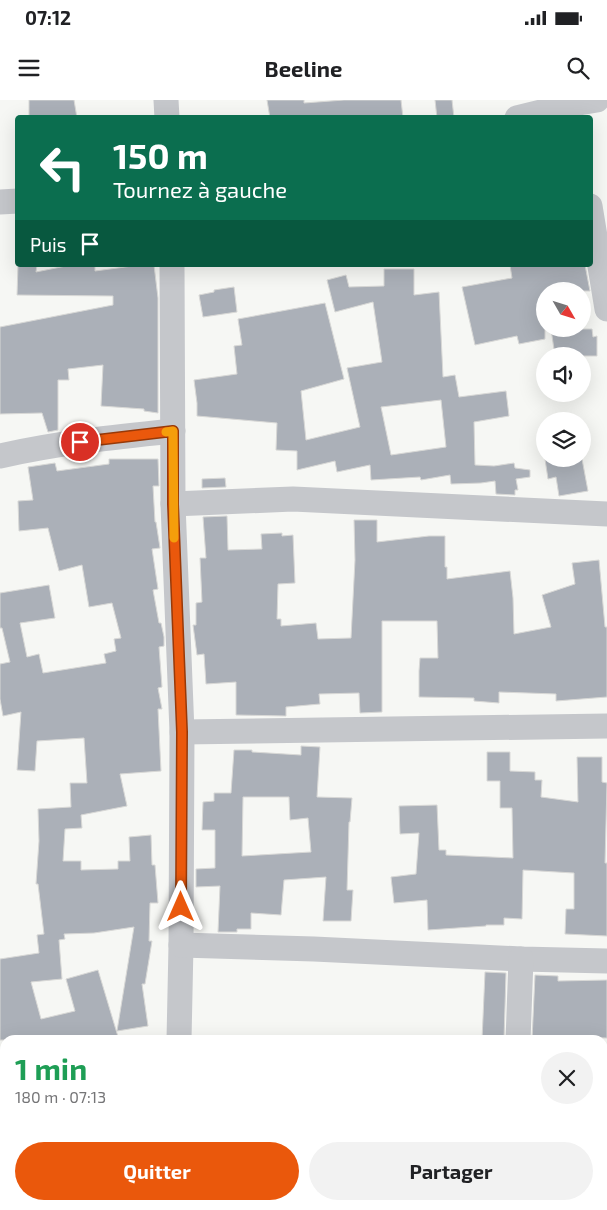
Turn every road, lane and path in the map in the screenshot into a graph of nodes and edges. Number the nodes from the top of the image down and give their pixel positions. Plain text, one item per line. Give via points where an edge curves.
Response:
1 (166, 100) edge
2 (597, 100) edge
3 (574, 107) edge
4 (167, 115) edge
5 (533, 115) edge
6 (15, 201) edge
7 (0, 202) edge
8 (593, 224) edge
9 (172, 267) edge
10 (607, 309) edge
11 (173, 431) junction
12 (0, 456) edge
13 (173, 504) junction
14 (607, 514) edge
15 (607, 726) edge
16 (182, 732) junction
17 (181, 946) junction
18 (521, 959) junction
19 (607, 961) edge
20 (179, 1035) edge
21 (518, 1035) edge

1 - 4 street
2 - 3 street
3 - 5 street
6 - 7 street
8 - 10 street
9 - 11 street
11 - 12 street via 97,439
11 - 13 street
13 - 14 street via 293,499
13 - 16 street
15 - 16 street
16 - 17 street
17 - 18 street
17 - 20 street
18 - 19 street
18 - 21 street

